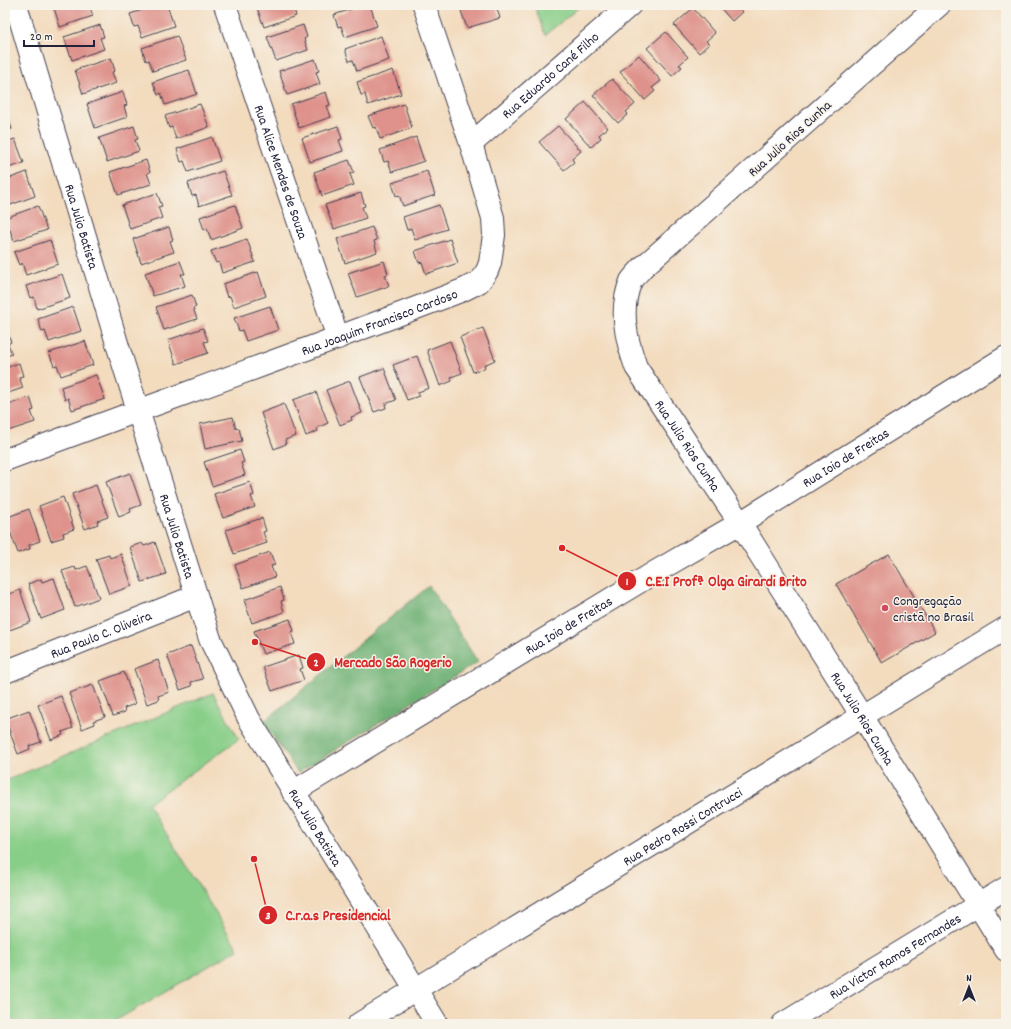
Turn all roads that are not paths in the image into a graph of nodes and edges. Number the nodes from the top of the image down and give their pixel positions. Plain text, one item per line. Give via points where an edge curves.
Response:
1 (16, 5) edge
2 (225, 5) edge
3 (424, 5) edge
4 (630, 5) edge
5 (939, 5) edge
6 (471, 144) junction
7 (338, 338) junction
8 (1006, 357) edge
9 (138, 410) junction
10 (5, 460) edge
11 (740, 523) junction
12 (196, 596) junction
13 (1006, 628) edge
14 (5, 672) edge
15 (862, 716) junction
16 (293, 792) junction
17 (1006, 888) edge
18 (978, 905) junction
19 (1006, 950) edge
20 (416, 989) junction
21 (359, 1024) edge
22 (437, 1024) edge
23 (784, 1024) edge

1 - 9 street, Rua Julio Batista
2 - 7 street, Rua Alice Mendes de Souza
3 - 6 street, Rua Joaquim Francisco Cardoso
4 - 6 street, Rua Eduardo Cané Filho
5 - 11 street, Rua Julio Rios Cunha via 644,266 632,280 624,311 629,347 636,367
6 - 7 street, Rua Joaquim Francisco Cardoso via 493,218 494,245 487,271 479,282 463,290
7 - 9 street, Rua Joaquim Francisco Cardoso
8 - 11 street, Rua Ioio de Freitas
9 - 10 street, Rua Joaquim Francisco Cardoso
9 - 12 street, Rua Julio Batista
11 - 15 street, Rua Julio Rios Cunha
11 - 16 street, Rua Ioio de Freitas
12 - 14 street, Rua Paulo C. Oliveira
12 - 16 street, Rua Julio Batista via 210,639 249,719
13 - 15 street, Rua Pedro Rossi Contrucci
15 - 18 street, Rua Julio Rios Cunha
15 - 20 street, Rua Pedro Rossi Contrucci
16 - 20 street, Rua Julio Batista
17 - 18 street, Rua Victor Ramos Fernandes
18 - 19 street, Rua Julio Rios Cunha
18 - 23 street, Rua Victor Ramos Fernandes
20 - 21 street, Rua Pedro Rossi Contrucci
20 - 22 street, Rua Julio Batista

